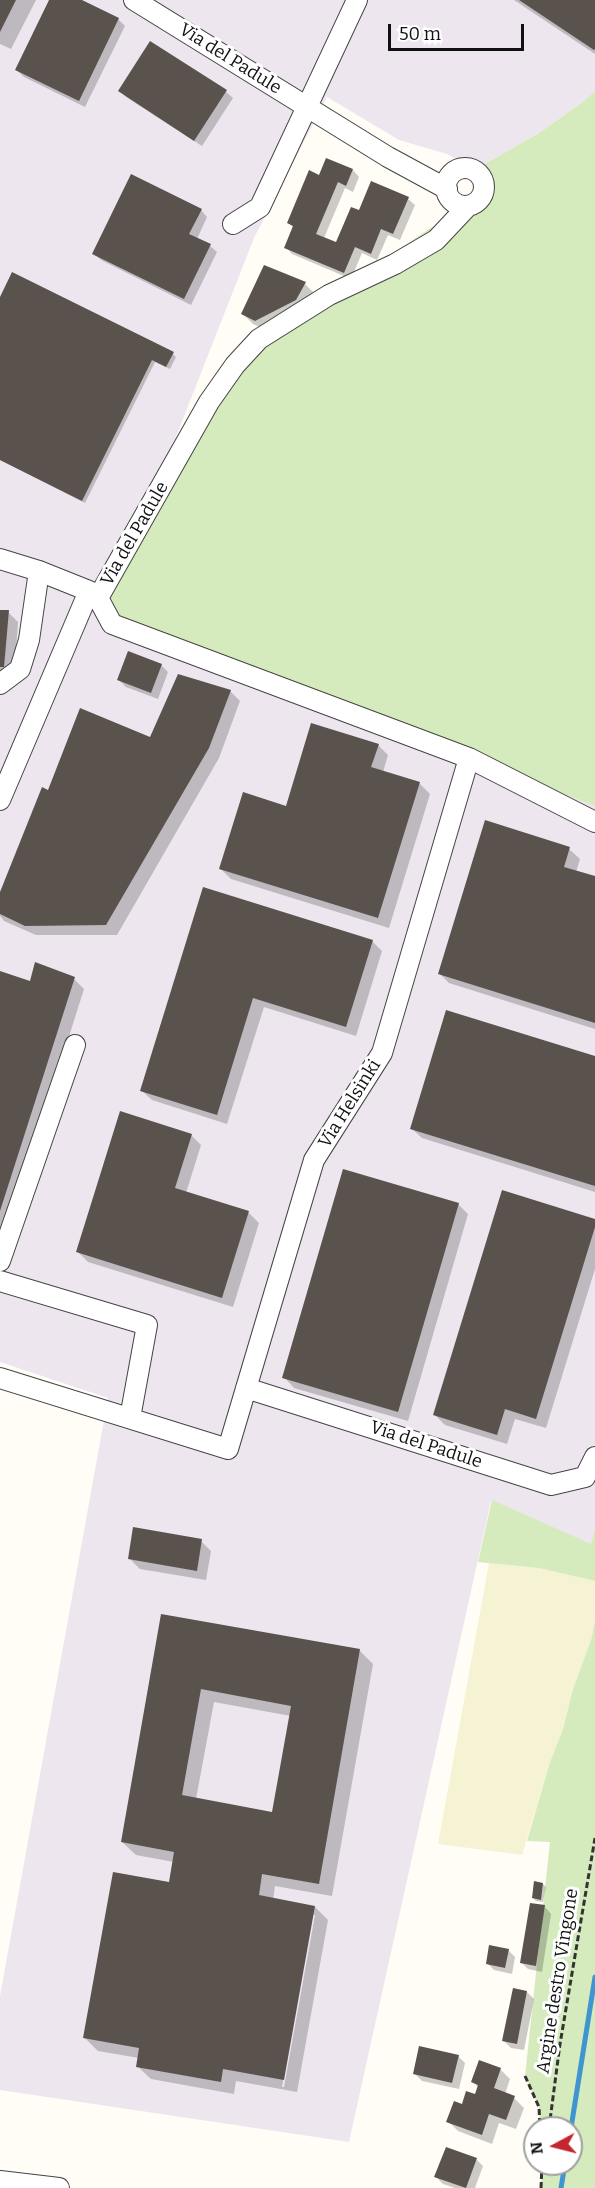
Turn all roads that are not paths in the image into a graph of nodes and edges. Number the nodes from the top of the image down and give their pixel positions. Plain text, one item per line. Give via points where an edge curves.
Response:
1 (134, 0) edge
2 (357, 0) edge
3 (306, 106) junction
4 (388, 157) junction
5 (455, 171) junction
6 (447, 189) junction
7 (468, 206) junction
8 (233, 224) dead end
9 (0, 558) edge
10 (39, 571) junction
11 (94, 594) junction
12 (0, 684) edge
13 (469, 758) junction
14 (0, 800) edge
15 (595, 822) edge
16 (75, 1045) dead end
17 (0, 1261) edge
18 (0, 1281) edge
19 (0, 1378) edge
20 (246, 1388) junction
21 (130, 1418) junction
22 (595, 1457) edge
23 (0, 2181) edge
24 (59, 2188) edge

1 - 3 street, Via del Padule
2 - 3 street
3 - 4 street, Via del Padule
3 - 8 street via 260,207
4 - 5 street, Via del Padule
4 - 6 street, Via del Padule
5 - 6 street via 448,179
5 - 7 street, Via del Padule via 470,168 482,179 482,196
6 - 7 street, Via del Padule via 456,204
7 - 11 street, Via del Padule via 436,240 329,295 259,339 210,402
9 - 10 street
10 - 11 street
10 - 12 street via 29,640 20,669
11 - 13 street, Via del Padule via 112,624
11 - 14 street
13 - 15 street, Via del Padule
13 - 20 street, Via Helsinki via 382,1053 314,1160
16 - 17 street
18 - 21 street via 147,1325
19 - 21 street
20 - 21 street, Via Helsinki via 228,1449
20 - 22 street, Via del Padule via 550,1485 585,1477
23 - 24 street

